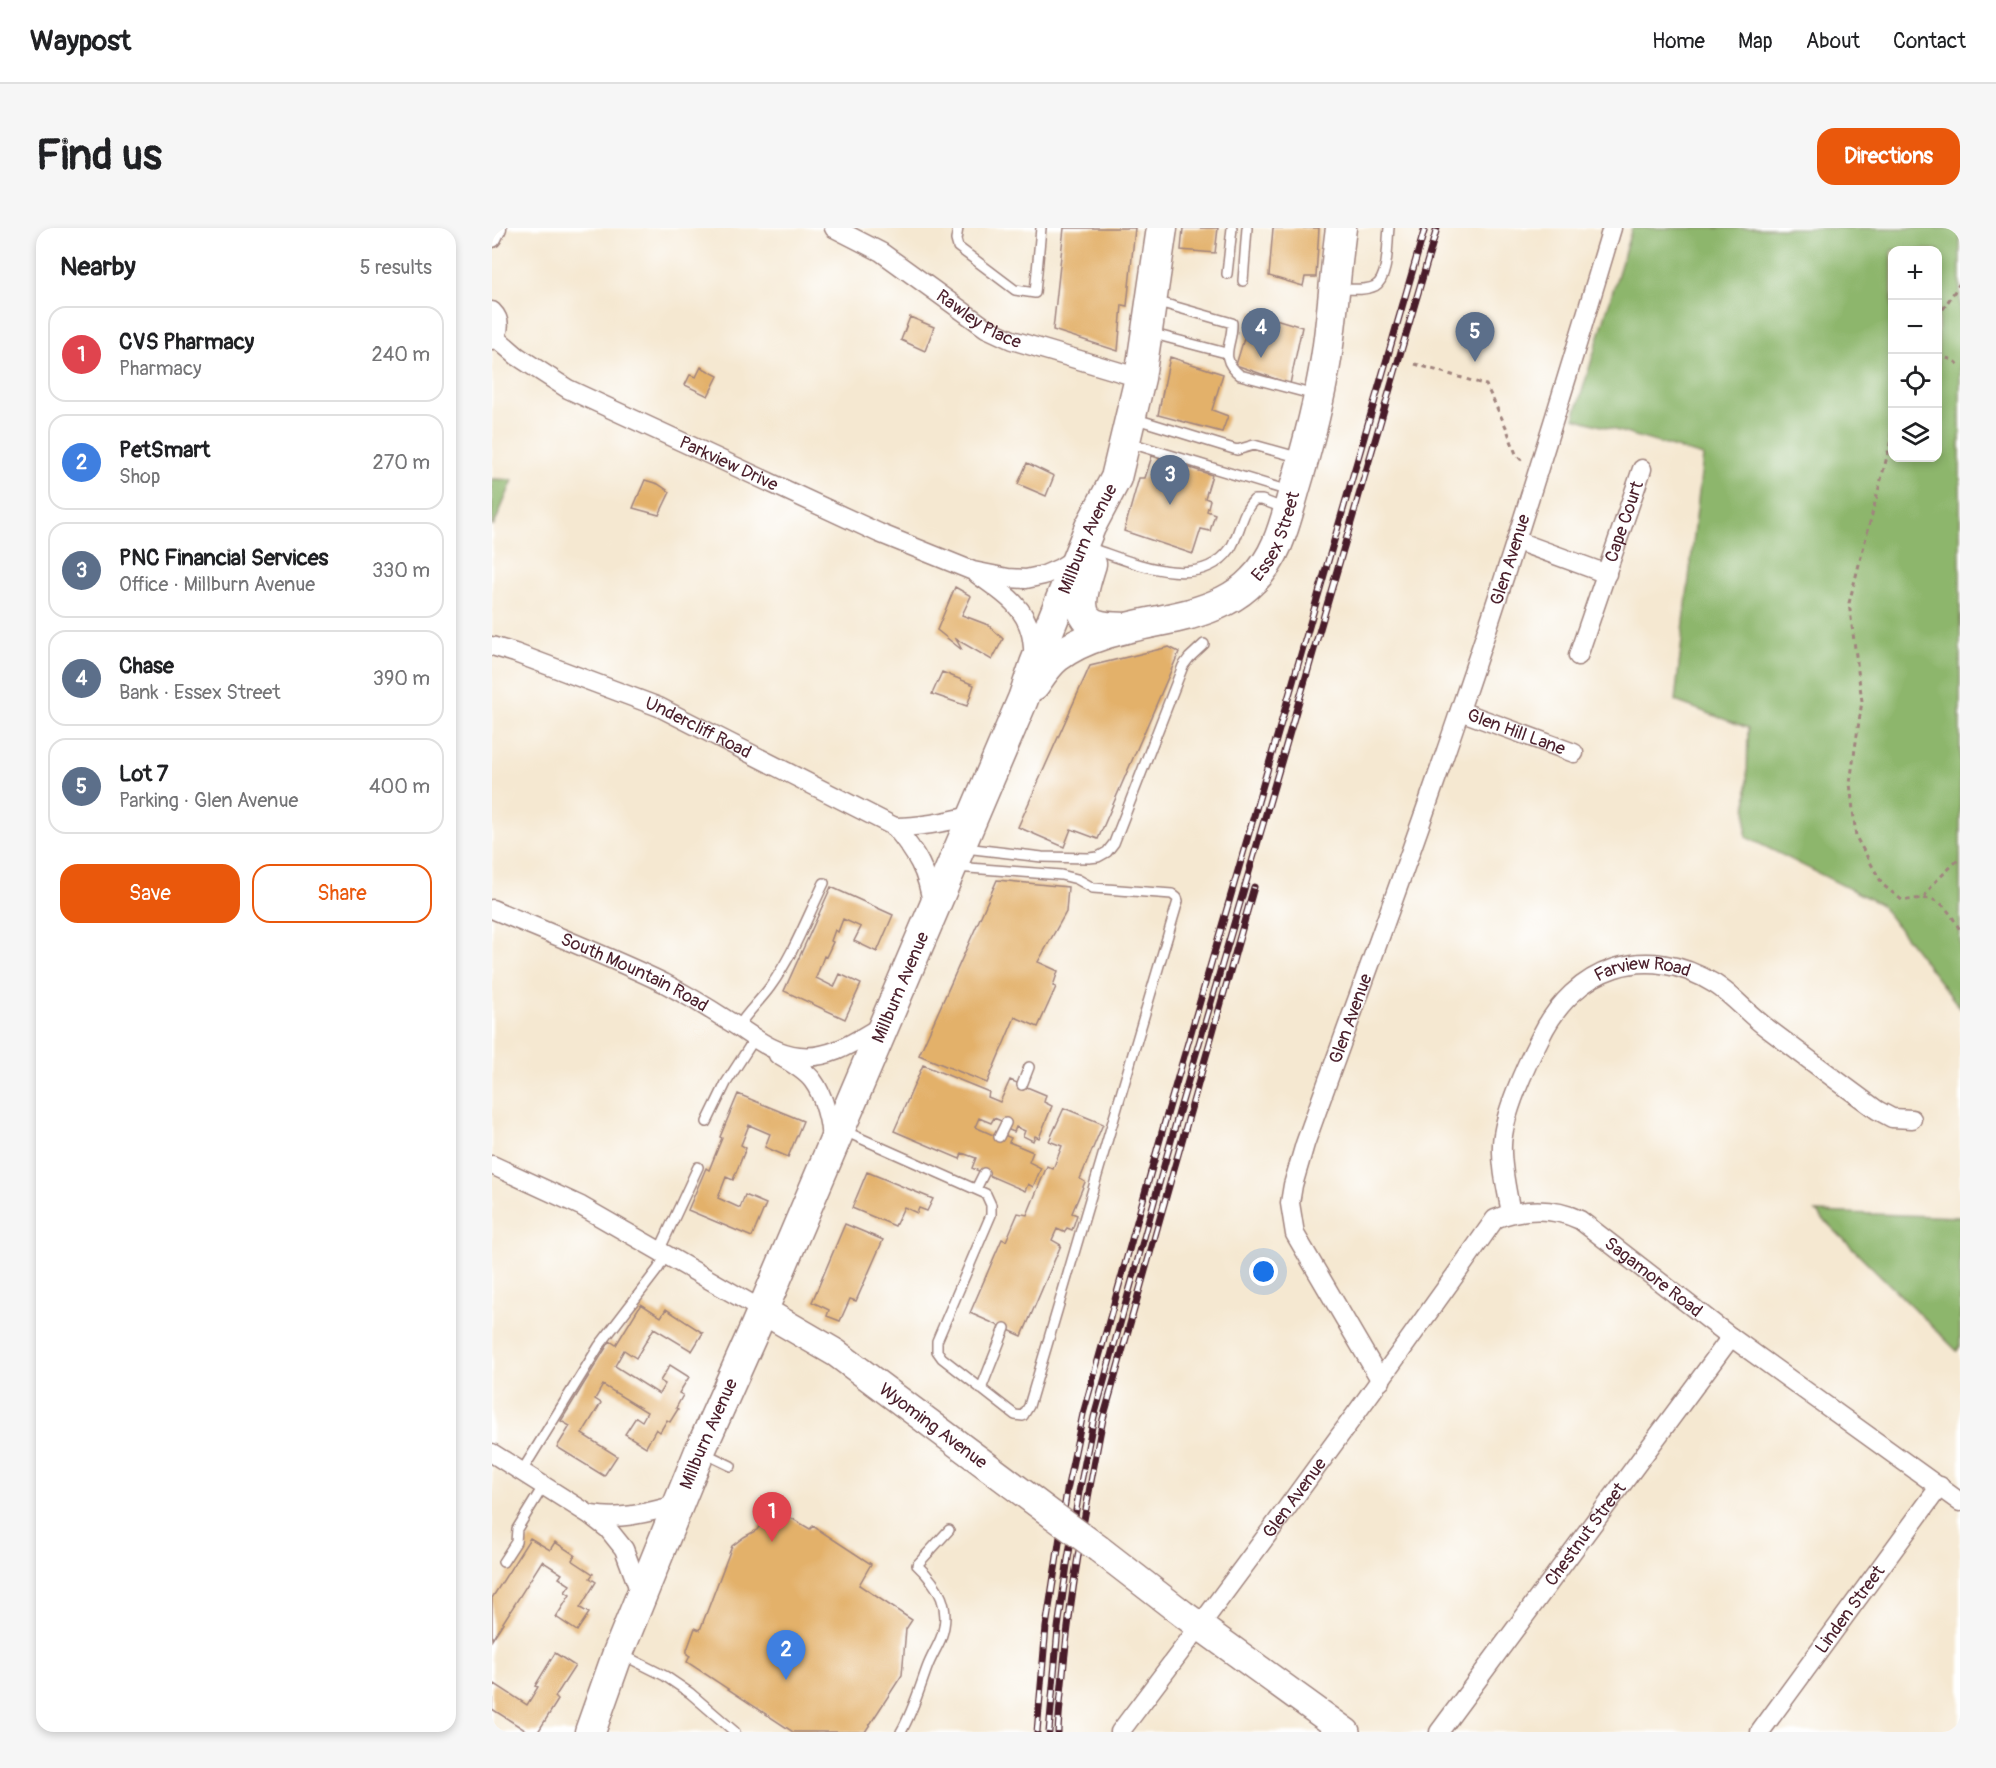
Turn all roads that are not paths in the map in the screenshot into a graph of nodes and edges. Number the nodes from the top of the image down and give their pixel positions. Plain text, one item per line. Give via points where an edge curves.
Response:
1 (497, 228) edge
2 (834, 228) edge
3 (958, 228) edge
4 (1041, 228) edge
5 (1162, 228) edge
6 (1232, 228) edge
7 (1247, 228) edge
8 (1341, 228) edge
9 (1389, 228) edge
10 (1612, 228) edge
11 (492, 238) edge
12 (1227, 274) dead end
13 (1243, 281) dead end
14 (1335, 290) junction
15 (1153, 300) junction
16 (492, 311) edge
17 (1148, 333) junction
18 (494, 338) edge
19 (1226, 353) junction
20 (1140, 378) junction
21 (1318, 396) junction
22 (1128, 429) junction
23 (1303, 459) junction
24 (1642, 470) dead end
25 (1291, 501) junction
26 (1516, 541) junction
27 (1087, 554) junction
28 (973, 571) junction
29 (1607, 574) junction
30 (1125, 628) junction
31 (1204, 644) dead end
32 (492, 646) edge
33 (1578, 656) dead end
34 (1035, 664) junction
35 (1023, 699) junction
36 (1460, 711) junction
37 (1574, 753) dead end
38 (974, 815) junction
39 (895, 827) junction
40 (955, 857) junction
41 (824, 883) dead end
42 (492, 909) edge
43 (932, 909) junction
44 (883, 1025) junction
45 (738, 1027) junction
46 (762, 1043) junction
47 (1029, 1067) dead end
48 (1022, 1085) dead end
49 (1912, 1119) dead end
50 (708, 1122) dead end
51 (1006, 1123) dead end
52 (999, 1137) dead end
53 (833, 1141) junction
54 (492, 1165) edge
55 (698, 1167) dead end
56 (984, 1173) dead end
57 (976, 1189) junction
58 (1511, 1213) junction
59 (662, 1253) junction
60 (762, 1310) junction
61 (1005, 1328) dead end
62 (1731, 1337) junction
63 (1381, 1381) junction
64 (981, 1389) junction
65 (700, 1451) junction
66 (492, 1453) edge
67 (730, 1466) dead end
68 (522, 1471) junction
69 (544, 1485) junction
70 (1940, 1486) junction
71 (1960, 1502) edge
72 (677, 1506) junction
73 (590, 1515) junction
74 (949, 1530) dead end
75 (503, 1562) dead end
76 (640, 1595) junction
77 (1201, 1626) junction
78 (618, 1653) junction
79 (590, 1732) edge
80 (735, 1732) edge
81 (902, 1732) edge
82 (1120, 1732) edge
83 (1346, 1732) edge
84 (1438, 1732) edge
85 (1760, 1732) edge

1 - 11 street
2 - 20 street, Rawley Place via 881,252 986,328 1012,340
3 - 4 lane via 958,247 1015,290 1035,292
5 - 15 main road, Millburn Avenue
6 - 12 lane
7 - 13 lane
8 - 14 main road, Essex Street
9 - 14 lane via 1382,280 1368,288
10 - 26 street, Glen Avenue
14 - 21 main road, Essex Street
15 - 17 main road, Millburn Avenue
15 - 19 lane via 1232,323
16 - 18 street via 499,324
17 - 19 lane
17 - 20 main road, Millburn Avenue
18 - 28 street, Parkview Drive via 568,389 879,533
19 - 21 lane via 1240,375
20 - 22 main road, Millburn Avenue
21 - 23 main road, Essex Street
22 - 23 lane via 1238,450 1254,445
22 - 25 lane
22 - 27 main road, Millburn Avenue via 1116,478
23 - 25 main road, Essex Street
24 - 29 street, Cape Court
25 - 27 lane via 1254,500 1230,549 1201,569 1179,573
25 - 30 main road, Essex Street via 1281,536 1267,563 1231,598 1203,610
26 - 29 street, Cape Court
26 - 36 street, Glen Avenue
27 - 28 street, Parkview Drive via 1044,575 1026,579
27 - 30 main road via 1084,615 1099,626
27 - 34 main road, Millburn Avenue
28 - 34 street, Parkview Drive via 1019,607 1031,635
29 - 33 street, Cape Court
30 - 35 main road, Essex Street via 1089,640 1058,657
31 - 40 lane via 1183,666 1114,843 1107,852 1089,858
32 - 39 street, Undercliff Road via 659,707
34 - 35 main road, Millburn Avenue
35 - 38 main road, Millburn Avenue
36 - 37 street, Glen Hill Lane
36 - 63 street, Glen Avenue via 1297,1166 1290,1203 1295,1234
38 - 39 street, Undercliff Road via 934,825
38 - 40 main road, Millburn Avenue
39 - 43 street, Undercliff Road via 926,874
40 - 43 main road, Millburn Avenue
40 - 64 lane via 1060,875 1093,888 1172,894 1178,901 1027,1412 1015,1415
41 - 45 lane via 789,957
42 - 45 street, South Mountain Road via 664,984
43 - 44 main road, Millburn Avenue
44 - 46 street, South Mountain Road via 846,1047 819,1056 801,1056
44 - 53 main road, Millburn Avenue
45 - 46 street, South Mountain Road
46 - 50 lane via 726,1083
46 - 53 street, South Mountain Road via 813,1081
47 - 48 lane
49 - 58 street, Farview Road via 1892,1118 1877,1110 1707,980 1665,965 1617,967 1584,982 1559,1005 1523,1074 1502,1144
51 - 52 lane
53 - 57 lane
53 - 60 main road, Millburn Avenue
54 - 59 street, Wyoming Avenue via 581,1206
55 - 59 lane
56 - 57 lane
57 - 64 lane via 986,1194 991,1215 936,1346 942,1358
58 - 62 street, Sagamore Road via 1553,1212 1580,1220
58 - 63 street via 1495,1219
59 - 60 street, Wyoming Avenue
59 - 68 lane via 658,1269 599,1346
60 - 65 main road, Millburn Avenue
60 - 77 main road, Wyoming Avenue, bridge via 836,1353
61 - 64 lane
62 - 70 street, Sagamore Road
62 - 84 street, Chestnut Street
63 - 77 street, Glen Avenue
65 - 67 lane
65 - 72 main road, Millburn Avenue
66 - 68 street
68 - 69 street
69 - 73 street
69 - 75 lane via 517,1529 516,1542
70 - 71 street, Sagamore Road
70 - 85 street, Linden Street
72 - 73 street via 624,1517
72 - 76 main road, Millburn Avenue
73 - 76 street via 624,1549
74 - 81 lane via 916,1565 932,1579 943,1600 946,1621
76 - 78 main road, Millburn Avenue
77 - 82 street, Glen Avenue
77 - 83 main road, Wyoming Avenue
78 - 79 main road, Millburn Avenue
78 - 80 lane via 665,1676

